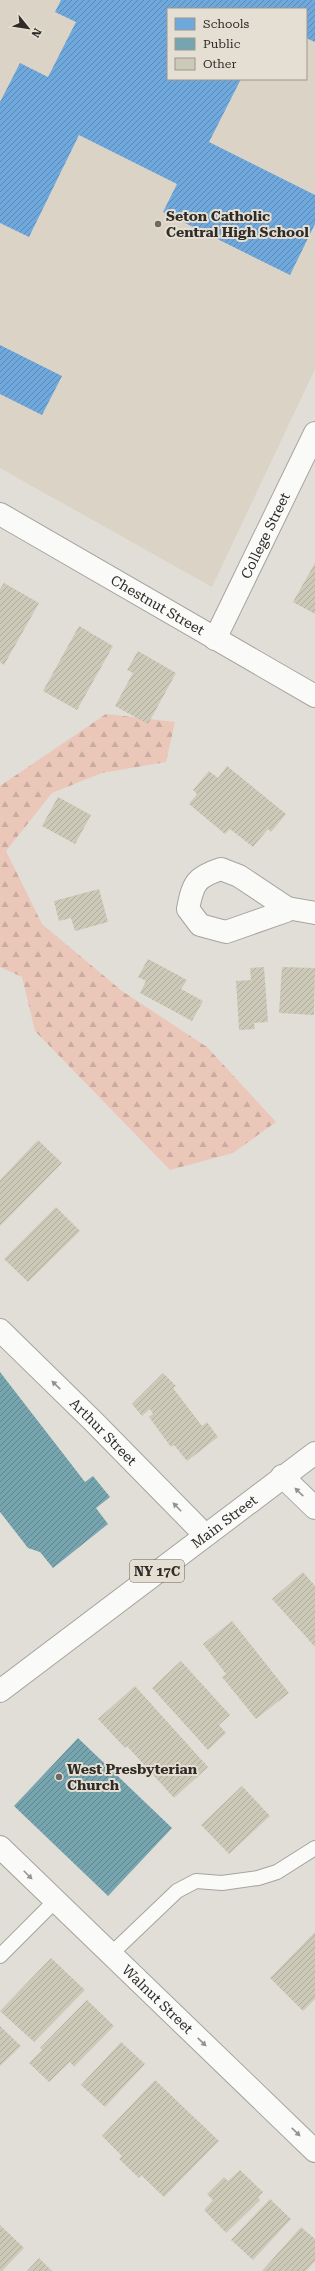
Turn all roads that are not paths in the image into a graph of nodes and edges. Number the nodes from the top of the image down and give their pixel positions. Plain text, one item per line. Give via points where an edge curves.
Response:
1 (315, 432) edge
2 (0, 514) edge
3 (216, 639) junction
4 (315, 696) edge
5 (287, 908) dead end
6 (315, 913) edge
7 (0, 1330) edge
8 (315, 1453) edge
9 (282, 1476) junction
10 (315, 1508) edge
11 (205, 1535) junction
12 (0, 1691) edge
13 (315, 1848) edge
14 (3, 1854) edge
15 (54, 1901) junction
16 (111, 1954) junction
17 (0, 1956) edge
18 (315, 2150) edge

1 - 3 street, College Street
2 - 3 street, Chestnut Street
3 - 4 street, Chestnut Street
5 - 6 street
11 -> 7 street, Arthur Street via 94,1421
8 - 9 street, Main Street / NY 17C
10 -> 9 street
9 - 11 street, Main Street / NY 17C
11 - 12 street, Main Street / NY 17C
13 - 16 lane via 277,1872 258,1878 222,1883 196,1882 177,1891
14 -> 15 street, Walnut Street
15 - 16 street, Walnut Street
15 - 17 lane
16 -> 18 street, Walnut Street

